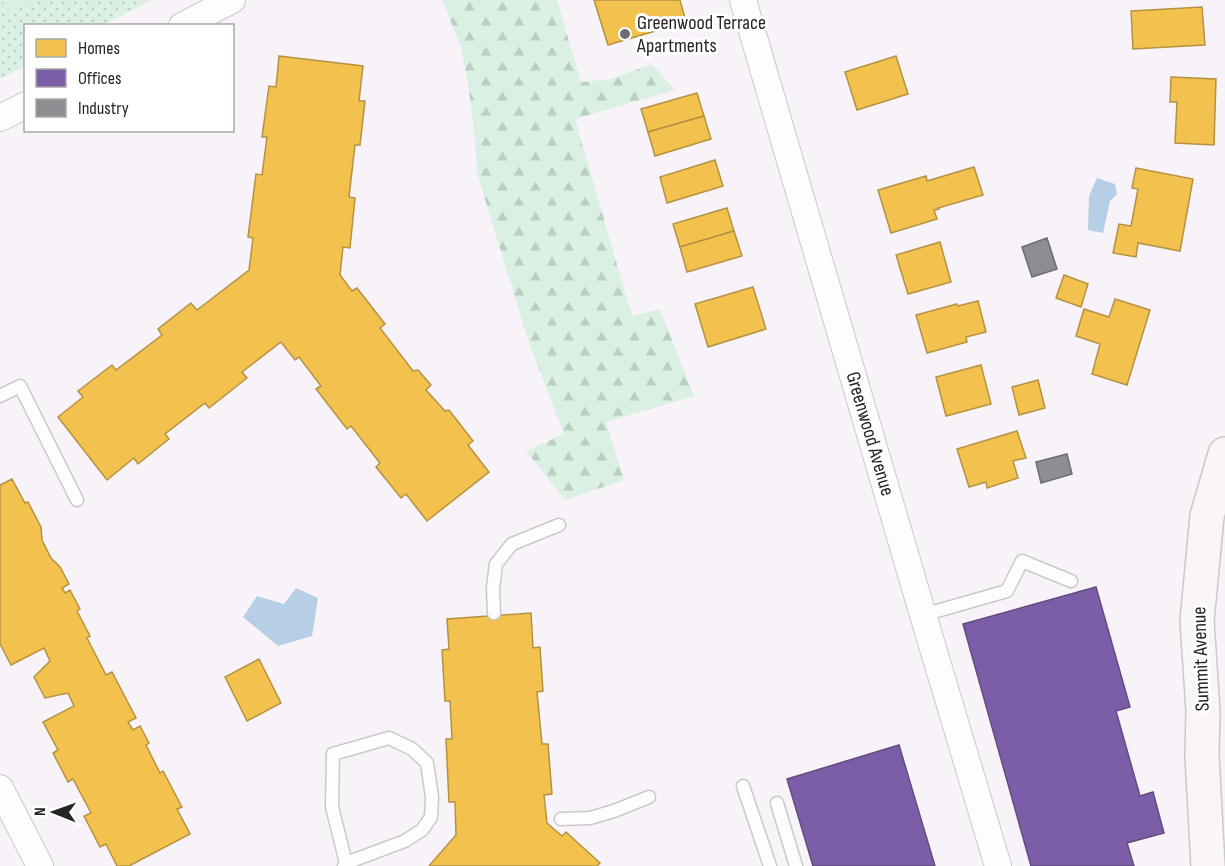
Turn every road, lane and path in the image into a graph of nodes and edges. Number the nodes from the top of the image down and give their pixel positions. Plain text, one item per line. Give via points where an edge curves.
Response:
1 (232, 0) edge
2 (743, 0) edge
3 (186, 24) edge
4 (24, 106) edge
5 (0, 118) edge
6 (0, 396) edge
7 (1225, 454) edge
8 (77, 500) dead end
9 (559, 525) dead end
10 (1071, 581) dead end
11 (494, 613) dead end
12 (924, 615) junction
13 (1203, 710) junction
14 (1225, 764) edge
15 (743, 786) dead end
16 (0, 788) edge
17 (649, 796) dead end
18 (777, 803) dead end
19 (561, 819) dead end
20 (345, 865) edge
21 (40, 866) edge
22 (770, 866) edge
23 (796, 866) edge
24 (998, 866) edge
25 (1208, 866) edge

1 - 3 street
2 - 12 street, Greenwood Avenue
4 - 5 street
6 - 8 lane via 20,386
7 - 13 street, Summit Avenue via 1206,516 1197,621
9 - 11 lane via 512,544 496,564
10 - 12 lane via 1022,561 1006,591
12 - 24 street, Greenwood Avenue
13 - 14 street via 1216,754
13 - 25 street, Summit Avenue
15 - 22 lane
16 - 21 street
17 - 19 lane via 590,818
18 - 23 lane
20 - 20 lane via 405,841 422,830 431,817 428,763 412,749 389,738 333,754 332,807

